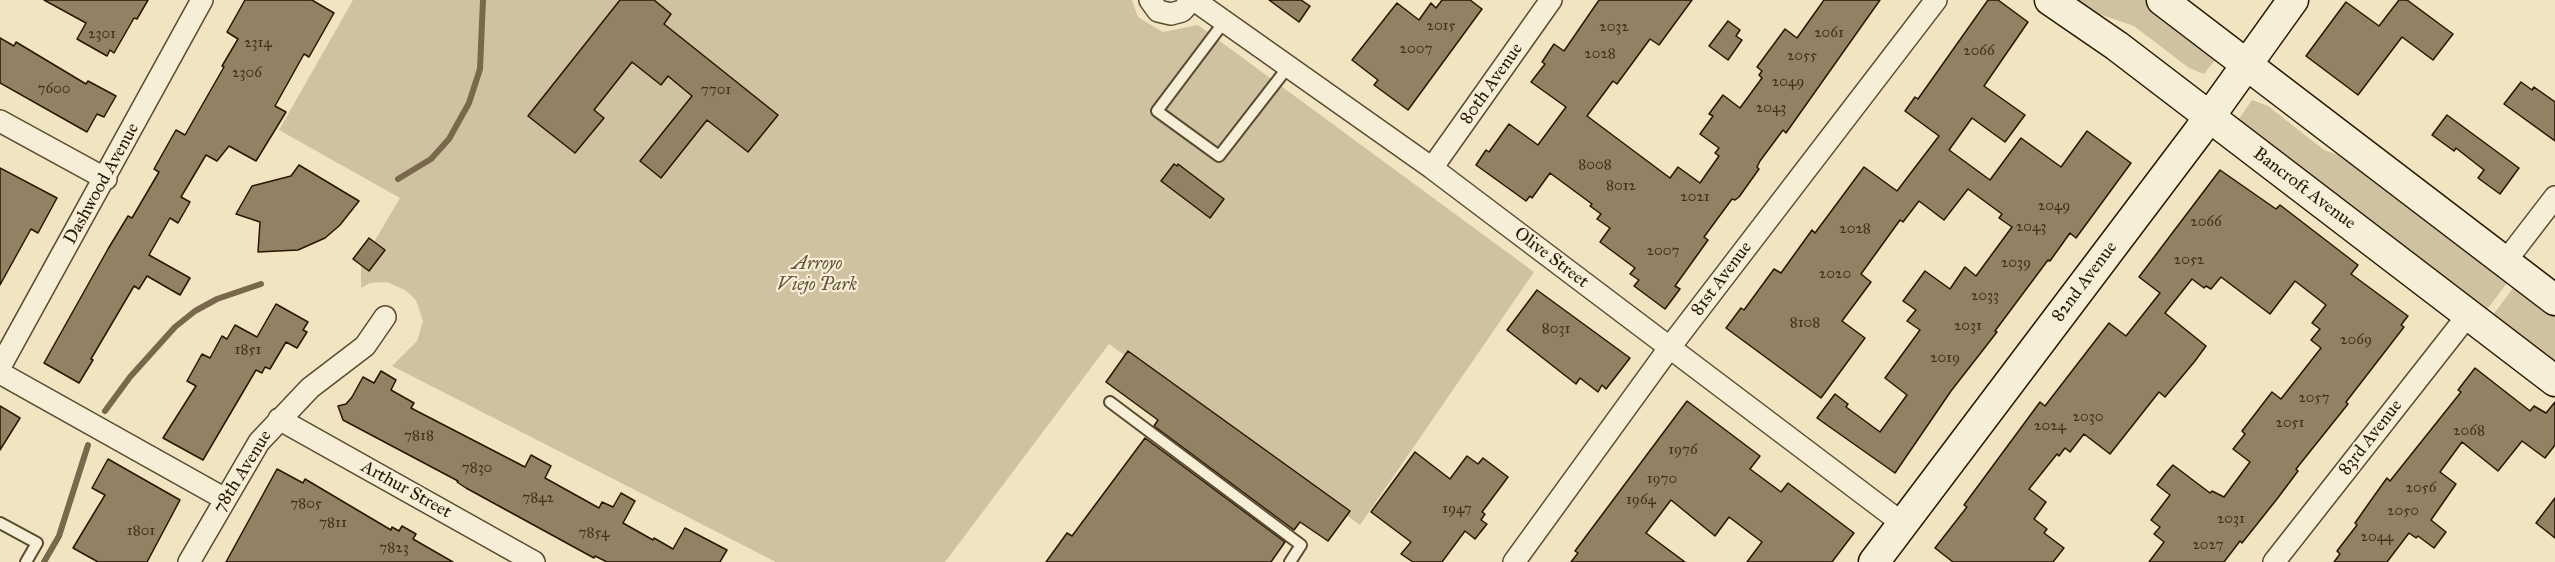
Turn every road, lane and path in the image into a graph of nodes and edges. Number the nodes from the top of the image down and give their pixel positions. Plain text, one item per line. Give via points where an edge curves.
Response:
1 (202, 0) edge
2 (1150, 0) edge
3 (1193, 0) edge
4 (1551, 0) edge
5 (1936, 0) edge
6 (2050, 0) edge
7 (2162, 0) edge
8 (2293, 0) edge
9 (1224, 22) junction
10 (2247, 64) junction
11 (1288, 67) junction
12 (2209, 116) junction
13 (0, 121) edge
14 (1432, 168) junction
15 (106, 179) junction
16 (2555, 197) edge
17 (2505, 262) junction
18 (2555, 300) edge
19 (2468, 315) junction
20 (385, 317) dead end
21 (1670, 347) junction
22 (0, 367) edge
23 (0, 373) edge
24 (2555, 381) edge
25 (1110, 402) dead end
26 (279, 419) junction
27 (225, 499) junction
28 (0, 523) edge
29 (1902, 523) junction
30 (1882, 559) edge
31 (26, 562) edge
32 (189, 562) edge
33 (534, 562) edge
34 (1290, 562) edge
35 (1514, 562) edge
36 (2274, 562) edge

1 - 15 street, Dashwood Avenue
2 - 3 street via 1158,11 1171,14 1182,11
3 - 9 street, Olive Street
4 - 14 street, 80th Avenue
5 - 21 street, 81st Avenue
6 - 12 main road, Bancroft Avenue
7 - 10 main road
8 - 10 main road, 82nd Avenue
9 - 11 street, Olive Street
9 - 11 lane via 1157,111 1219,156
10 - 12 main road, 82nd Avenue
10 - 17 main road
11 - 14 street, Olive Street
12 - 19 main road, Bancroft Avenue
12 - 29 main road, 82nd Avenue
13 - 15 street
14 - 21 street, Olive Street
15 - 22 street, Dashwood Avenue
16 - 17 street
17 - 18 main road
19 - 24 main road, Bancroft Avenue
19 - 36 street, 83rd Avenue
20 - 26 street, 78th Avenue via 365,345 310,388
21 - 29 street, Olive Street
21 - 35 street, 81st Avenue
23 - 27 street
25 - 34 lane via 1301,545
26 - 27 street, 78th Avenue via 259,442
26 - 33 street, Arthur Street
27 - 32 street, 78th Avenue
28 - 31 lane via 37,543
29 - 30 main road, 82nd Avenue

